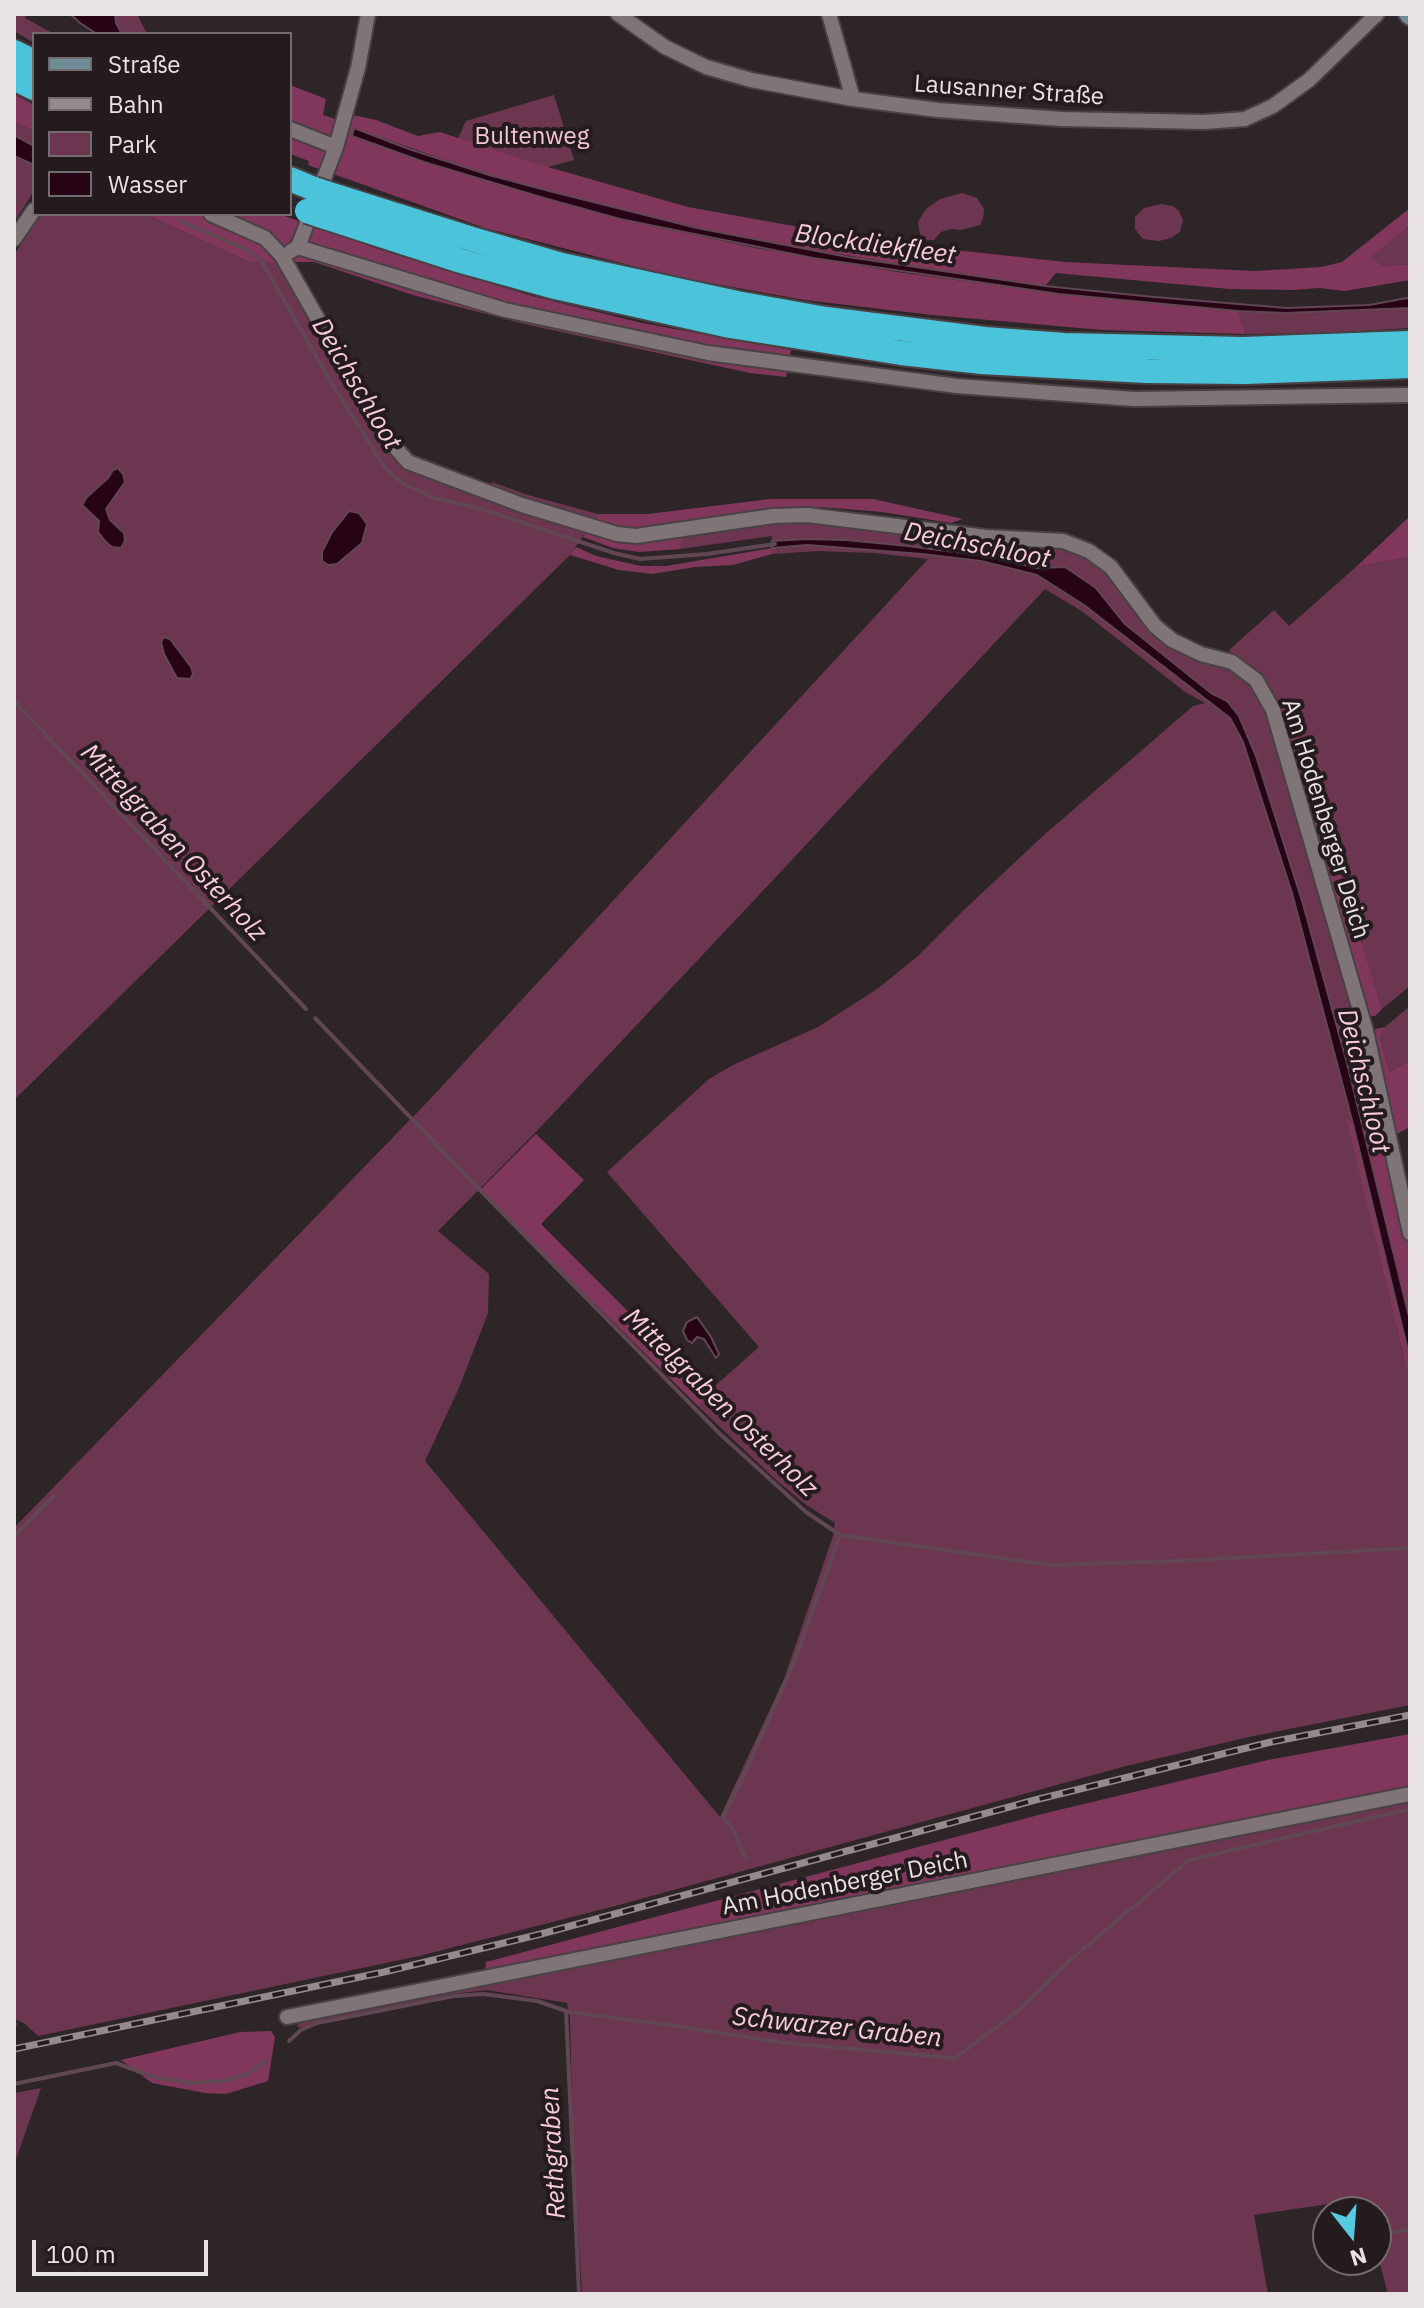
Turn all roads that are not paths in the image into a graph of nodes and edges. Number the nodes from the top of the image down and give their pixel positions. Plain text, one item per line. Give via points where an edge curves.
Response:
1 (368, 14) edge
2 (618, 14) edge
3 (829, 14) edge
4 (1377, 14) edge
5 (14, 52) edge
6 (32, 61) edge
7 (14, 78) edge
8 (32, 87) edge
9 (853, 99) junction
10 (292, 130) edge
11 (336, 147) junction
12 (292, 181) edge
13 (311, 202) edge
14 (32, 213) edge
15 (216, 216) edge
16 (14, 239) edge
17 (298, 247) junction
18 (282, 256) junction
19 (1410, 343) edge
20 (1410, 366) edge
21 (1410, 395) edge
22 (1410, 1233) edge
23 (1410, 1794) edge
24 (287, 2017) dead end

1 - 11 street
2 - 9 street, Lausanner Straße via 665,47 706,67
3 - 9 street
4 - 9 street, Lausanner Straße via 1297,89 1245,119 1062,119
5 - 6 highway
7 - 8 highway
10 - 11 street
11 - 17 street
12 - 13 highway
13 - 19 highway via 562,265 826,319 1064,345 1243,349
13 - 20 highway via 461,261 551,286 730,326 859,347 982,362 1146,371
14 - 16 street
15 - 18 street via 265,238
17 - 18 street
17 - 21 street via 505,310 708,353 957,386 1134,399
18 - 22 street, Am Hodenberger Deich via 382,432 408,462 617,534 807,515 1063,541 1111,567 1155,626 1172,640 1232,662 1256,680 1277,724 1366,1031
23 - 24 street, Am Hodenberger Deich

